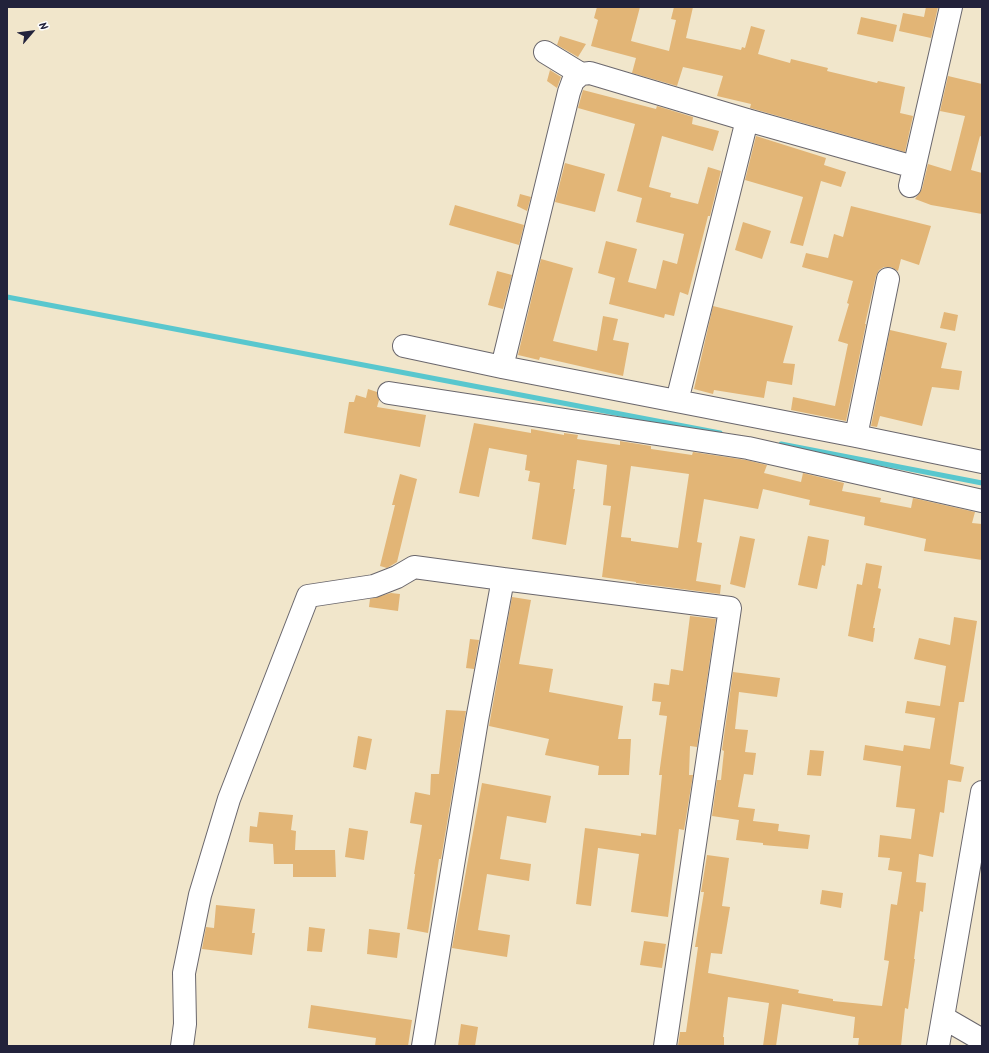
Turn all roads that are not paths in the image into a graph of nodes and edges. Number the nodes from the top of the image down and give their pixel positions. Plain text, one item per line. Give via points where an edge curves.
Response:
1 (951, 7) edge
2 (545, 52) dead end
3 (581, 74) junction
4 (747, 120) junction
5 (888, 279) dead end
6 (404, 346) dead end
7 (502, 367) junction
8 (389, 393) dead end
9 (677, 401) junction
10 (856, 436) junction
11 (982, 462) edge
12 (982, 501) edge
13 (503, 579) junction
14 (982, 792) edge
15 (980, 816) edge
16 (944, 1018) junction
17 (982, 1040) edge
18 (182, 1046) edge
19 (423, 1046) edge
20 (665, 1046) edge
21 (938, 1046) edge

1 - 4 street via 912,176
2 - 3 street
3 - 4 street via 590,72
3 - 7 street via 573,81 569,92
4 - 9 street
5 - 10 street
6 - 7 street
7 - 9 street
8 - 12 street via 748,448
9 - 10 street
10 - 11 street
13 - 18 street via 414,567 374,586 308,596 229,800 200,895 184,973 185,1024
13 - 19 street
13 - 20 street via 730,608
14 - 15 street
15 - 16 street
16 - 17 street
16 - 21 street

